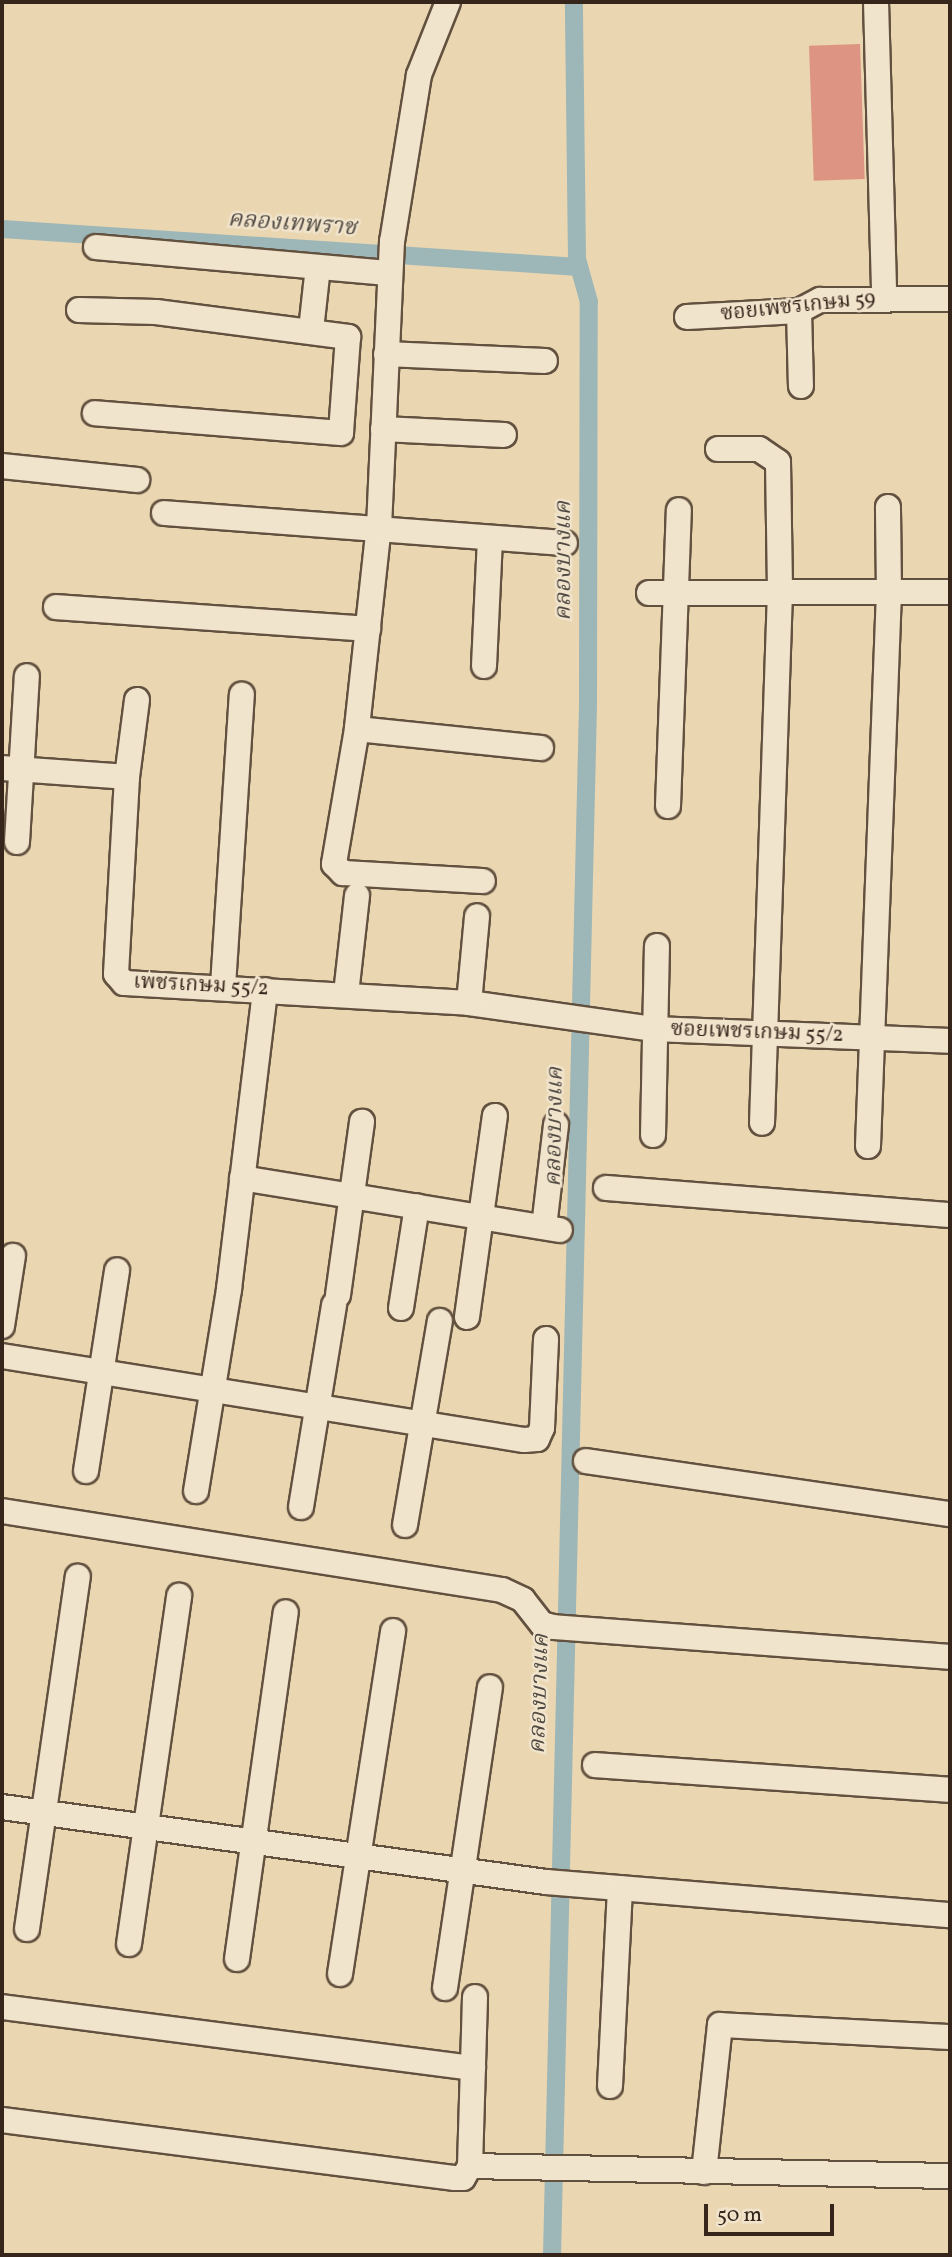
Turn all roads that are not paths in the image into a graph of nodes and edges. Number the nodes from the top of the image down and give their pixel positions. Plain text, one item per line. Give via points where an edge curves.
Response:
1 (448, 2) edge
2 (876, 2) edge
3 (96, 247) dead end
4 (391, 259) junction
5 (318, 267) junction
6 (884, 297) junction
7 (950, 299) edge
8 (79, 310) dead end
9 (799, 311) junction
10 (687, 317) dead end
11 (311, 330) junction
12 (348, 337) junction
13 (387, 346) junction
14 (545, 361) dead end
15 (801, 386) dead end
16 (96, 413) dead end
17 (383, 429) junction
18 (504, 435) dead end
19 (719, 449) dead end
20 (2, 466) edge
21 (137, 481) dead end
22 (888, 507) dead end
23 (679, 510) dead end
24 (164, 513) dead end
25 (379, 525) junction
26 (490, 539) junction
27 (565, 542) dead end
28 (676, 592) junction
29 (780, 592) junction
30 (889, 592) junction
31 (950, 592) edge
32 (649, 593) dead end
33 (56, 607) dead end
34 (368, 629) junction
35 (484, 666) dead end
36 (27, 676) dead end
37 (243, 695) dead end
38 (137, 700) dead end
39 (357, 729) junction
40 (541, 748) dead end
41 (11, 769) edge
42 (127, 777) junction
43 (668, 806) dead end
44 (17, 842) dead end
45 (483, 881) dead end
46 (357, 896) dead end
47 (477, 916) dead end
48 (657, 946) dead end
49 (223, 986) junction
50 (265, 990) junction
51 (346, 994) junction
52 (469, 1003) junction
53 (565, 1018) joint
54 (654, 1029) junction
55 (761, 1034) junction
56 (872, 1037) junction
57 (950, 1041) edge
58 (495, 1116) dead end
59 (362, 1122) dead end
60 (762, 1123) dead end
61 (556, 1125) dead end
62 (653, 1135) dead end
63 (868, 1146) dead end
64 (242, 1178) junction
65 (606, 1188) dead end
66 (353, 1195) junction
67 (416, 1206) junction
68 (950, 1215) edge
69 (481, 1217) junction
70 (13, 1256) dead end
71 (117, 1269) dead end
72 (401, 1308) dead end
73 (467, 1317) dead end
74 (440, 1321) dead end
75 (2, 1326) edge
76 (546, 1339) dead end
77 (2, 1356) edge
78 (100, 1372) junction
79 (212, 1391) junction
80 (317, 1407) junction
81 (422, 1423) junction
82 (586, 1461) dead end
83 (86, 1471) dead end
84 (196, 1491) dead end
85 (301, 1507) dead end
86 (2, 1511) edge
87 (950, 1514) edge
88 (405, 1525) dead end
89 (78, 1577) dead end
90 (179, 1596) dead end
91 (286, 1612) dead end
92 (393, 1631) dead end
93 (950, 1657) edge
94 (490, 1687) dead end
95 (595, 1765) dead end
96 (950, 1790) edge
97 (2, 1807) edge
98 (43, 1813) junction
99 (147, 1827) junction
100 (254, 1842) junction
101 (358, 1857) junction
102 (462, 1871) junction
103 (620, 1888) junction
104 (950, 1915) edge
105 (27, 1929) dead end
106 (130, 1944) dead end
107 (237, 1959) dead end
108 (340, 1974) dead end
109 (445, 1988) dead end
110 (475, 1997) dead end
111 (2, 2007) edge
112 (950, 2037) edge
113 (473, 2068) junction
114 (610, 2086) dead end
115 (2, 2120) edge
116 (470, 2166) junction
117 (704, 2172) junction
118 (950, 2176) edge

1 - 4 street via 419,75
2 - 6 street
3 - 5 street
4 - 5 street
4 - 13 street
5 - 11 street
6 - 7 street, ซอยเพชรเกษม 59
6 - 9 street, ซอยเพชรเกษม 59 via 820,300
8 - 11 street via 156,312
9 - 10 street, ซอยเพชรเกษม 59
9 - 15 street
11 - 12 street
12 - 13 street
12 - 16 street via 341,433
13 - 14 street
13 - 17 street
17 - 18 street
17 - 25 street
19 - 29 street via 759,449 778,462
20 - 21 street
22 - 30 street
23 - 28 street
24 - 25 street
25 - 26 street
25 - 34 street
26 - 27 street
26 - 35 street
28 - 29 street
28 - 32 street
28 - 43 street
29 - 30 street
29 - 55 street
30 - 31 street
30 - 56 street
33 - 34 street
34 - 39 street
36 - 41 street
37 - 49 street
38 - 42 street, เพชรเกษม 55/2
39 - 40 street
39 - 45 street via 335,868 342,873
41 - 42 street
41 - 44 street
42 - 49 street, เพชรเกษม 55/2 via 118,980
46 - 51 street
47 - 52 street
48 - 54 street
49 - 50 street, เพชรเกษม 55/2
50 - 51 street, เพชรเกษม 55/2
50 - 64 street
51 - 52 street, เพชรเกษม 55/2
52 - 53 street, เพชรเกษม 55/2
53 - 54 street, ซอยเพชรเกษม 55/2
54 - 55 street, ซอยเพชรเกษม 55/2
54 - 62 street
55 - 56 street, ซอยเพชรเกษม 55/2
55 - 60 street
56 - 57 street, ซอยเพชรเกษม 55/2
56 - 63 street
58 - 69 street
59 - 66 street
61 - 69 street via 552,1229
64 - 66 street
64 - 79 street
65 - 68 street
66 - 67 street
66 - 80 street
67 - 69 street
67 - 72 street
69 - 73 street
70 - 75 street
71 - 78 street
74 - 81 street
76 - 81 street via 542,1428 537,1439
77 - 78 street
78 - 79 street
78 - 83 street
79 - 80 street
79 - 84 street
80 - 81 street
80 - 85 street
81 - 88 street
82 - 87 street
86 - 93 street via 502,1590 523,1600 542,1624
89 - 98 street
90 - 99 street
91 - 100 street
92 - 101 street
94 - 102 street
95 - 96 street
97 - 98 street
98 - 99 street
98 - 105 street
99 - 100 street
99 - 106 street
100 - 101 street
100 - 107 street
101 - 102 street
101 - 108 street
102 - 103 street
102 - 109 street
103 - 104 street
103 - 114 street
110 - 113 street
111 - 113 street
112 - 117 street via 720,2025
113 - 116 street
115 - 116 street via 455,2178 464,2178
116 - 117 street
117 - 118 street

